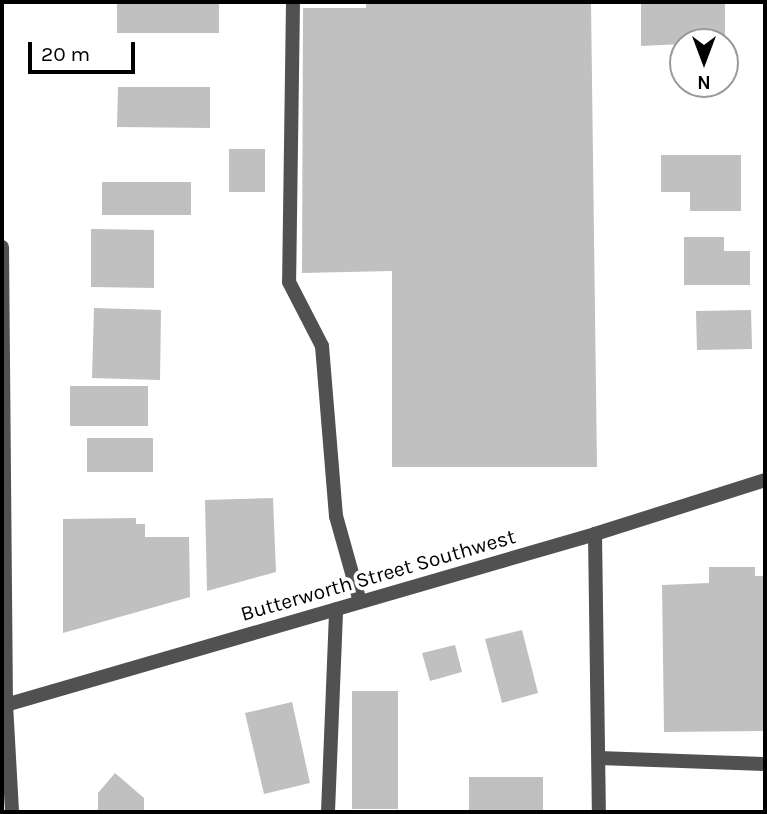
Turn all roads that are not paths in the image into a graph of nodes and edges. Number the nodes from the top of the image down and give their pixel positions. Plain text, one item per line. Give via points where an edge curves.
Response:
1 (293, 2) edge
2 (2, 247) edge
3 (3, 410) edge
4 (765, 480) edge
5 (595, 534) junction
6 (360, 603) junction
7 (336, 609) junction
8 (4, 705) edge
9 (599, 758) junction
10 (765, 764) edge
11 (12, 812) edge
12 (328, 812) edge
13 (599, 812) edge

1 - 6 street via 289,282 322,346 337,516
2 - 3 street
3 - 8 street
4 - 5 street, Butterworth Street Southwest
5 - 6 street, Butterworth Street Southwest
5 - 9 street
6 - 7 street, Butterworth Street Southwest
7 - 8 street, Butterworth Street Southwest
7 - 12 street
8 - 11 street
9 - 10 street
9 - 13 street

